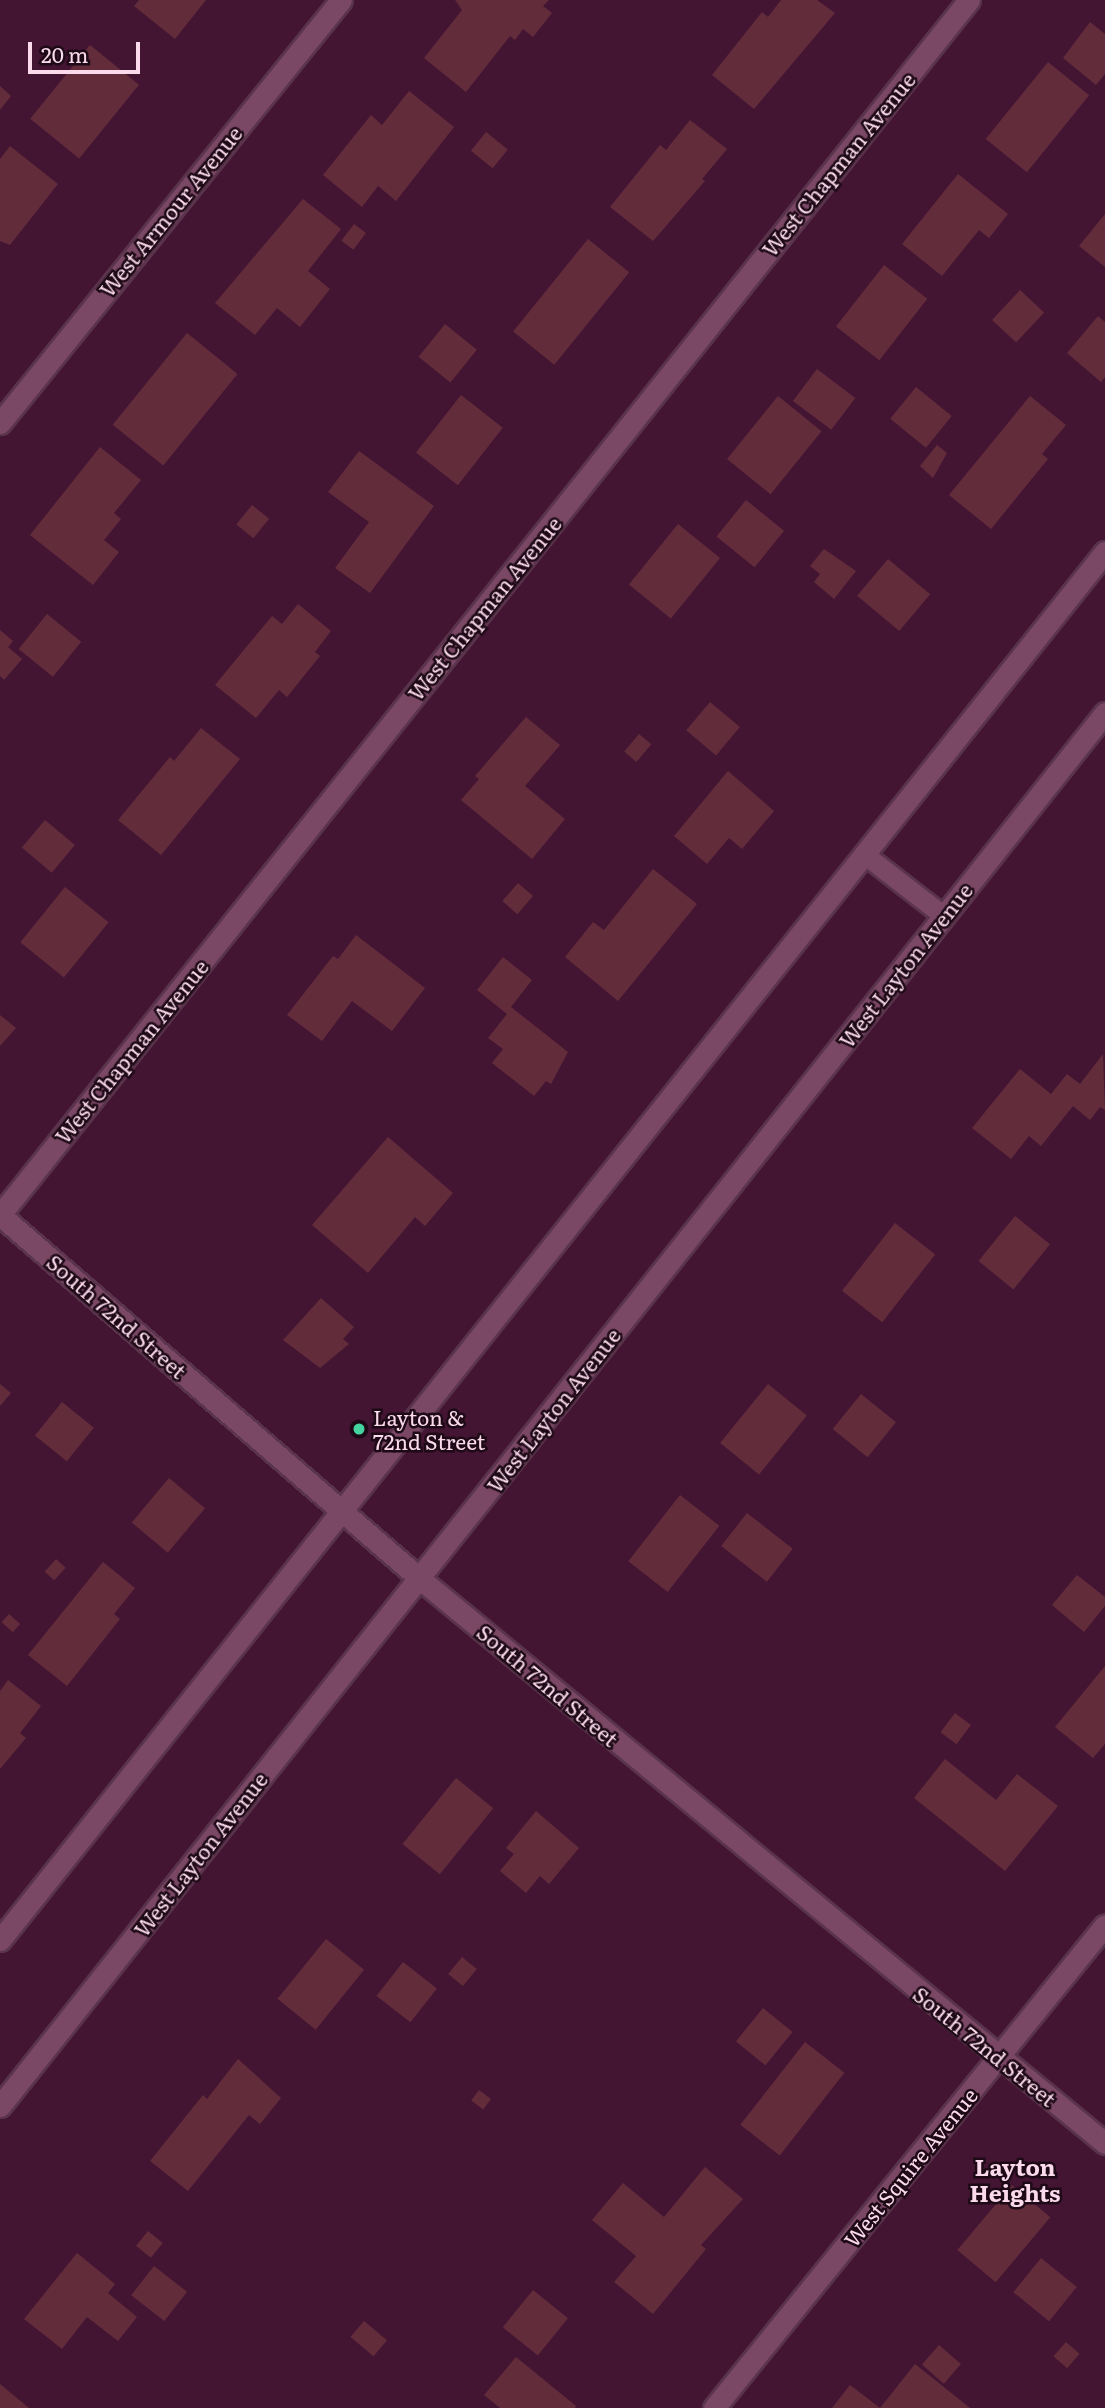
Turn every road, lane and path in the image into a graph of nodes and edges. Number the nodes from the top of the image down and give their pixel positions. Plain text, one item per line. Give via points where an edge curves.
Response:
1 (341, 0) edge
2 (969, 0) edge
3 (0, 423) edge
4 (1105, 552) edge
5 (1105, 713) edge
6 (864, 854) junction
7 (944, 916) junction
8 (0, 1215) edge
9 (342, 1511) junction
10 (419, 1578) junction
11 (1105, 1925) edge
12 (0, 1940) edge
13 (999, 2058) junction
14 (0, 2106) edge
15 (1105, 2143) edge
16 (714, 2408) edge

1 - 3 street, West Armour Avenue
2 - 8 street, West Chapman Avenue
4 - 6 street
5 - 7 street, West Layton Avenue
6 - 7 lane
6 - 9 street
7 - 10 street, West Layton Avenue
8 - 9 street, South 72nd Street
9 - 10 street, South 72nd Street
9 - 12 street
10 - 13 street, South 72nd Street
10 - 14 street, West Layton Avenue
11 - 13 street, West Squire Avenue
13 - 15 street, South 72nd Street
13 - 16 street, West Squire Avenue

